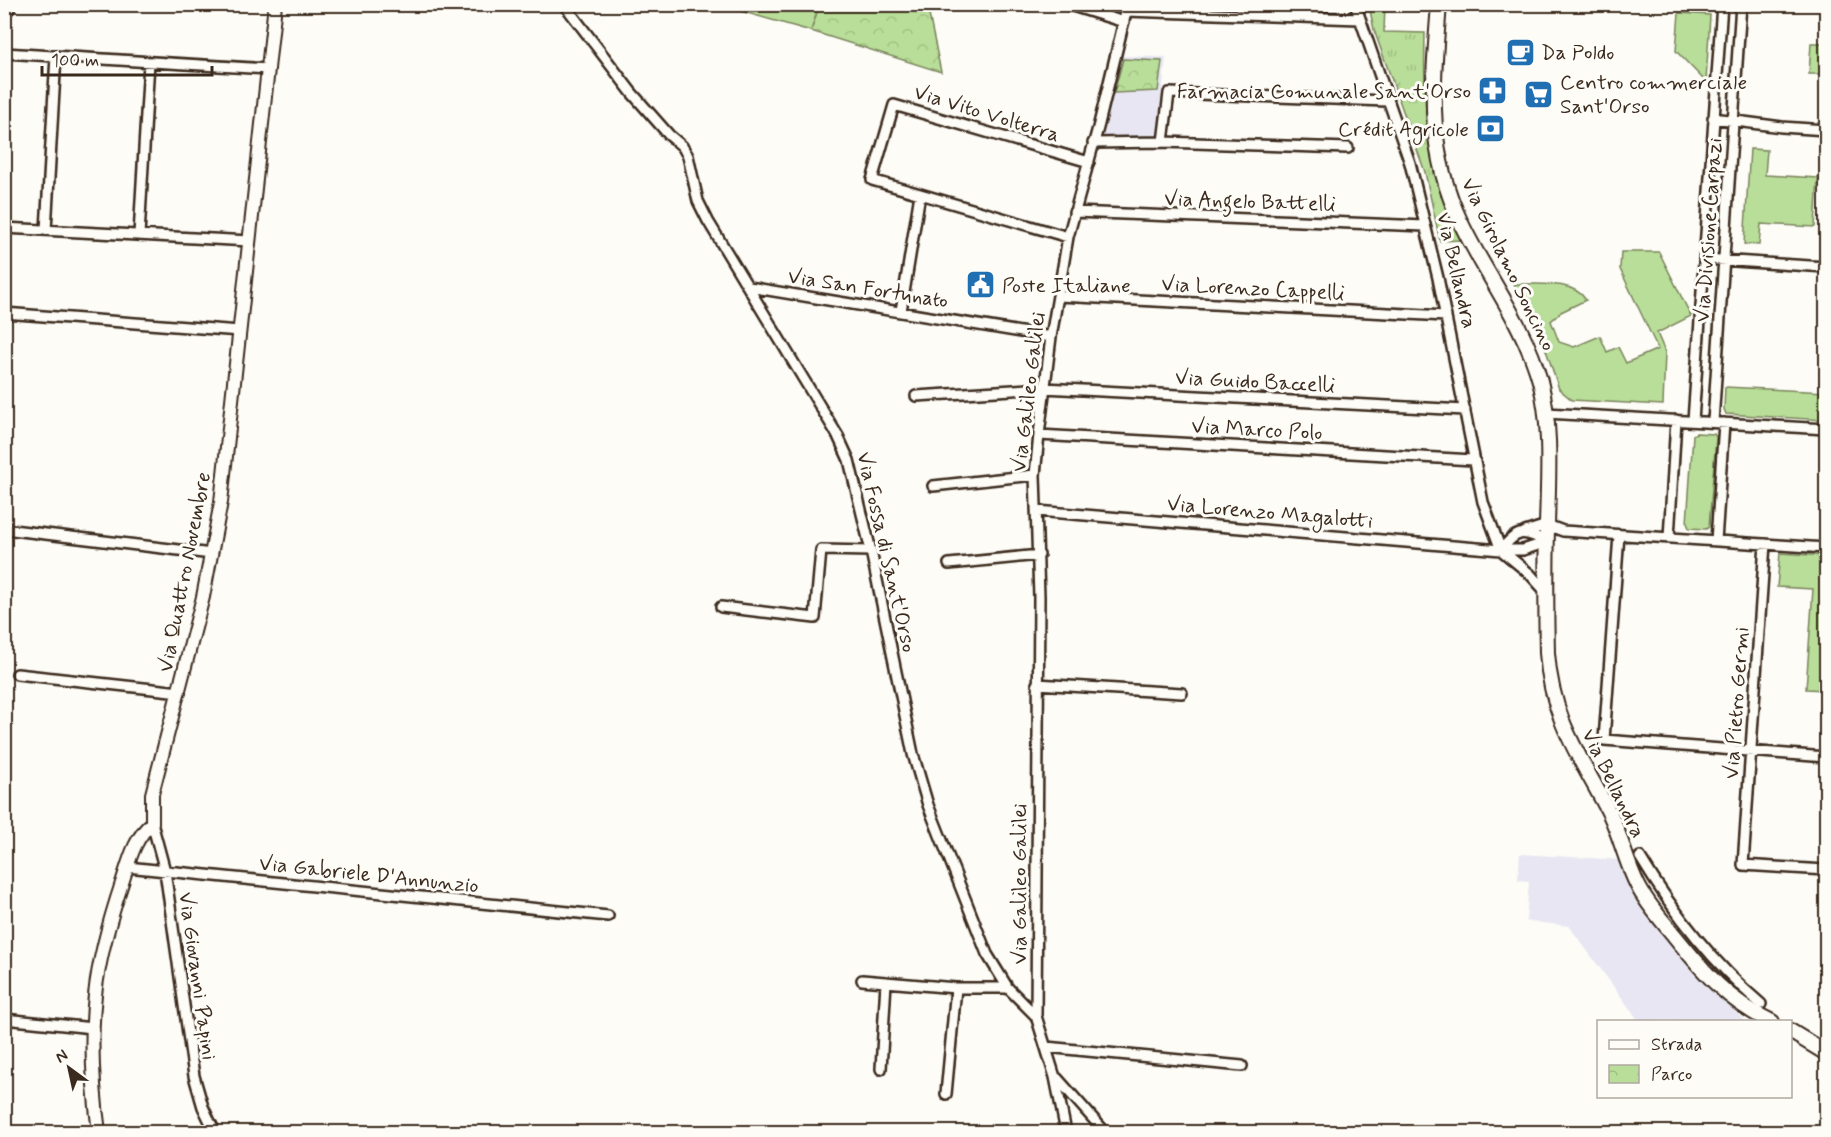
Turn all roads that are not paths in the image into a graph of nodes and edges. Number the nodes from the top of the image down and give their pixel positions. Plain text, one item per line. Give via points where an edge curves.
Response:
1 (275, 4) edge
2 (564, 4) edge
3 (1066, 4) edge
4 (1354, 4) edge
5 (1439, 4) edge
6 (1722, 4) edge
7 (1741, 4) edge
8 (1127, 8) edge
9 (1359, 19) junction
10 (1124, 22) junction
11 (4, 53) edge
12 (56, 56) junction
13 (149, 62) junction
14 (269, 69) junction
15 (1388, 101) junction
16 (1713, 118) junction
17 (1734, 120) junction
18 (1827, 130) edge
19 (1163, 142) junction
20 (1093, 143) junction
21 (1348, 148) dead end
22 (1089, 162) junction
23 (920, 194) junction
24 (1074, 212) junction
25 (1425, 226) junction
26 (4, 228) edge
27 (46, 230) junction
28 (139, 235) junction
29 (1068, 237) junction
30 (250, 241) junction
31 (1704, 259) junction
32 (1724, 260) junction
33 (1827, 267) edge
34 (749, 287) junction
35 (1059, 296) junction
36 (901, 311) junction
37 (4, 313) edge
38 (1446, 316) junction
39 (240, 331) junction
40 (1051, 337) junction
41 (1044, 388) junction
42 (916, 396) dead end
43 (1465, 410) junction
44 (1546, 413) junction
45 (1676, 420) junction
46 (1693, 421) junction
47 (1713, 422) junction
48 (1724, 423) junction
49 (1827, 429) edge
50 (1039, 435) junction
51 (1473, 460) junction
52 (1035, 475) junction
53 (933, 486) dead end
54 (1037, 510) junction
55 (1547, 525) junction
56 (4, 529) edge
57 (1525, 532) junction
58 (1619, 535) junction
59 (1669, 538) junction
60 (1716, 541) junction
61 (1546, 542) junction
62 (1765, 544) junction
63 (1827, 548) edge
64 (1501, 550) junction
65 (871, 551) junction
66 (212, 554) junction
67 (1039, 555) junction
68 (949, 564) dead end
69 (1546, 592) junction
70 (722, 607) dead end
71 (17, 674) dead end
72 (1037, 684) junction
73 (180, 692) junction
74 (1182, 693) dead end
75 (1751, 751) junction
76 (1827, 757) edge
77 (152, 823) junction
78 (1640, 857) dead end
79 (127, 867) junction
80 (1827, 870) edge
81 (165, 871) junction
82 (608, 916) dead end
83 (1698, 940) junction
84 (1686, 950) junction
85 (862, 980) dead end
86 (886, 982) junction
87 (956, 987) junction
88 (1008, 988) junction
89 (1761, 1004) dead end
90 (1036, 1016) junction
91 (4, 1019) edge
92 (1768, 1020) edge
93 (93, 1028) junction
94 (1792, 1032) edge
95 (1046, 1047) junction
96 (1827, 1053) edge
97 (1242, 1066) dead end
98 (881, 1070) dead end
99 (1055, 1077) junction
100 (946, 1094) dead end
101 (99, 1132) edge
102 (215, 1132) edge
103 (1066, 1132) edge
104 (1105, 1132) edge

1 - 14 street, Via Quattro Novembre
2 - 34 street, Via Fossa di Sant'Orso via 632,93 682,146 698,201
3 - 10 street
4 - 9 street, Via Bellandra
5 - 44 main road, Via Girolamo Soncino via 1432,101 1443,174 1462,224 1530,352
6 - 16 street, Via Divisione Carpazi
7 - 17 street, Via Divisione Carpazi
8 - 9 street
8 - 10 street, Via Galileo Galilei
9 - 15 street, Via Bellandra
10 - 20 street, Via Galileo Galilei
11 - 12 street
12 - 13 street
12 - 27 street
13 - 14 street
13 - 28 street
14 - 30 street, Via Quattro Novembre
15 - 19 street via 1168,93
15 - 25 street, Via Bellandra via 1410,163
16 - 17 street
16 - 31 street, Via Divisione Carpazi
17 - 18 street
17 - 32 street, Via Divisione Carpazi
19 - 20 street
19 - 21 street
20 - 22 street, Via Galileo Galilei
22 - 23 street, Via Vito Volterra via 894,105 872,180
22 - 24 street, Via Galileo Galilei
23 - 29 street
23 - 36 street
24 - 25 street, Via Angelo Battelli
24 - 29 street, Via Galileo Galilei
25 - 38 street, Via Bellandra
26 - 27 street
27 - 28 street
28 - 30 street
29 - 35 street, Via Galileo Galilei
30 - 39 street, Via Quattro Novembre
31 - 32 street
31 - 46 street, Via Divisione Carpazi
32 - 33 street
32 - 47 street, Via Divisione Carpazi
34 - 36 street, Via San Fortunato
34 - 65 street, Via Fossa di Sant'Orso via 838,436 849,460
35 - 38 street, Via Lorenzo Cappelli
35 - 40 street, Via Galileo Galilei
36 - 40 street, Via San Fortunato
37 - 39 street
38 - 43 street, Via Bellandra
39 - 66 street, Via Quattro Novembre
40 - 41 street, Via Galileo Galilei
41 - 42 street, Via Guido Baccelli
41 - 43 street, Via Guido Baccelli
41 - 50 street, Via Galileo Galilei
43 - 51 street, Via Bellandra
44 - 45 street
44 - 55 main road, Via Girolamo Soncino
45 - 46 street
45 - 59 street
46 - 47 street
47 - 48 street
48 - 49 street
48 - 60 street
50 - 51 street, Via Marco Polo
50 - 52 street, Via Galileo Galilei
51 - 64 street, Via Bellandra
52 - 53 street
52 - 54 street, Via Galileo Galilei
54 - 64 street, Via Lorenzo Magalotti
54 - 67 street, Via Galileo Galilei
55 - 57 street
55 - 58 street via 1563,531
55 - 61 main road, Via Girolamo Soncino
56 - 66 street
57 - 61 street
57 - 64 street via 1514,535
58 - 59 street
58 - 75 street via 1604,740
59 - 60 street
60 - 62 street
61 - 64 street, Via Lorenzo Magalotti via 1524,550
61 - 69 main road, Via Bellandra
62 - 63 street
62 - 75 street, Via Pietro Germi
64 - 69 street
65 - 70 street via 821,550 815,618
65 - 88 street, Via Fossa di Sant'Orso via 913,754 928,805 979,936
66 - 73 street, Via Quattro Novembre
67 - 68 street
67 - 72 street, Via Galileo Galilei
69 - 84 main road, Via Bellandra via 1548,662 1564,728 1612,819 1639,888
71 - 73 street
72 - 74 street
72 - 90 street, Via Galileo Galilei
73 - 77 street, Via Quattro Novembre via 152,794
75 - 76 street
75 - 80 street, Via Pietro Germi via 1743,864
77 - 79 street via 138,838
77 - 81 street, Via Giovanni Papini
78 - 83 street, Via Bellandra
79 - 81 street, Via Gabriele D'Annunzio
79 - 93 street via 100,964
81 - 82 street, Via Gabriele D'Annunzio
81 - 102 street, Via Giovanni Papini via 192,1066 203,1107
83 - 84 street
83 - 89 street, Via Bellandra
84 - 92 main road, Via Bellandra via 1733,999
85 - 86 street
86 - 87 street
86 - 98 street
87 - 88 street
87 - 100 street
88 - 90 street, Via Fossa di Sant'Orso
90 - 95 street, Via Galileo Galilei
91 - 93 street
93 - 101 street
94 - 96 main road
95 - 97 street
95 - 99 street, Via Galileo Galilei
99 - 103 street, Via Galileo Galilei
99 - 104 street

